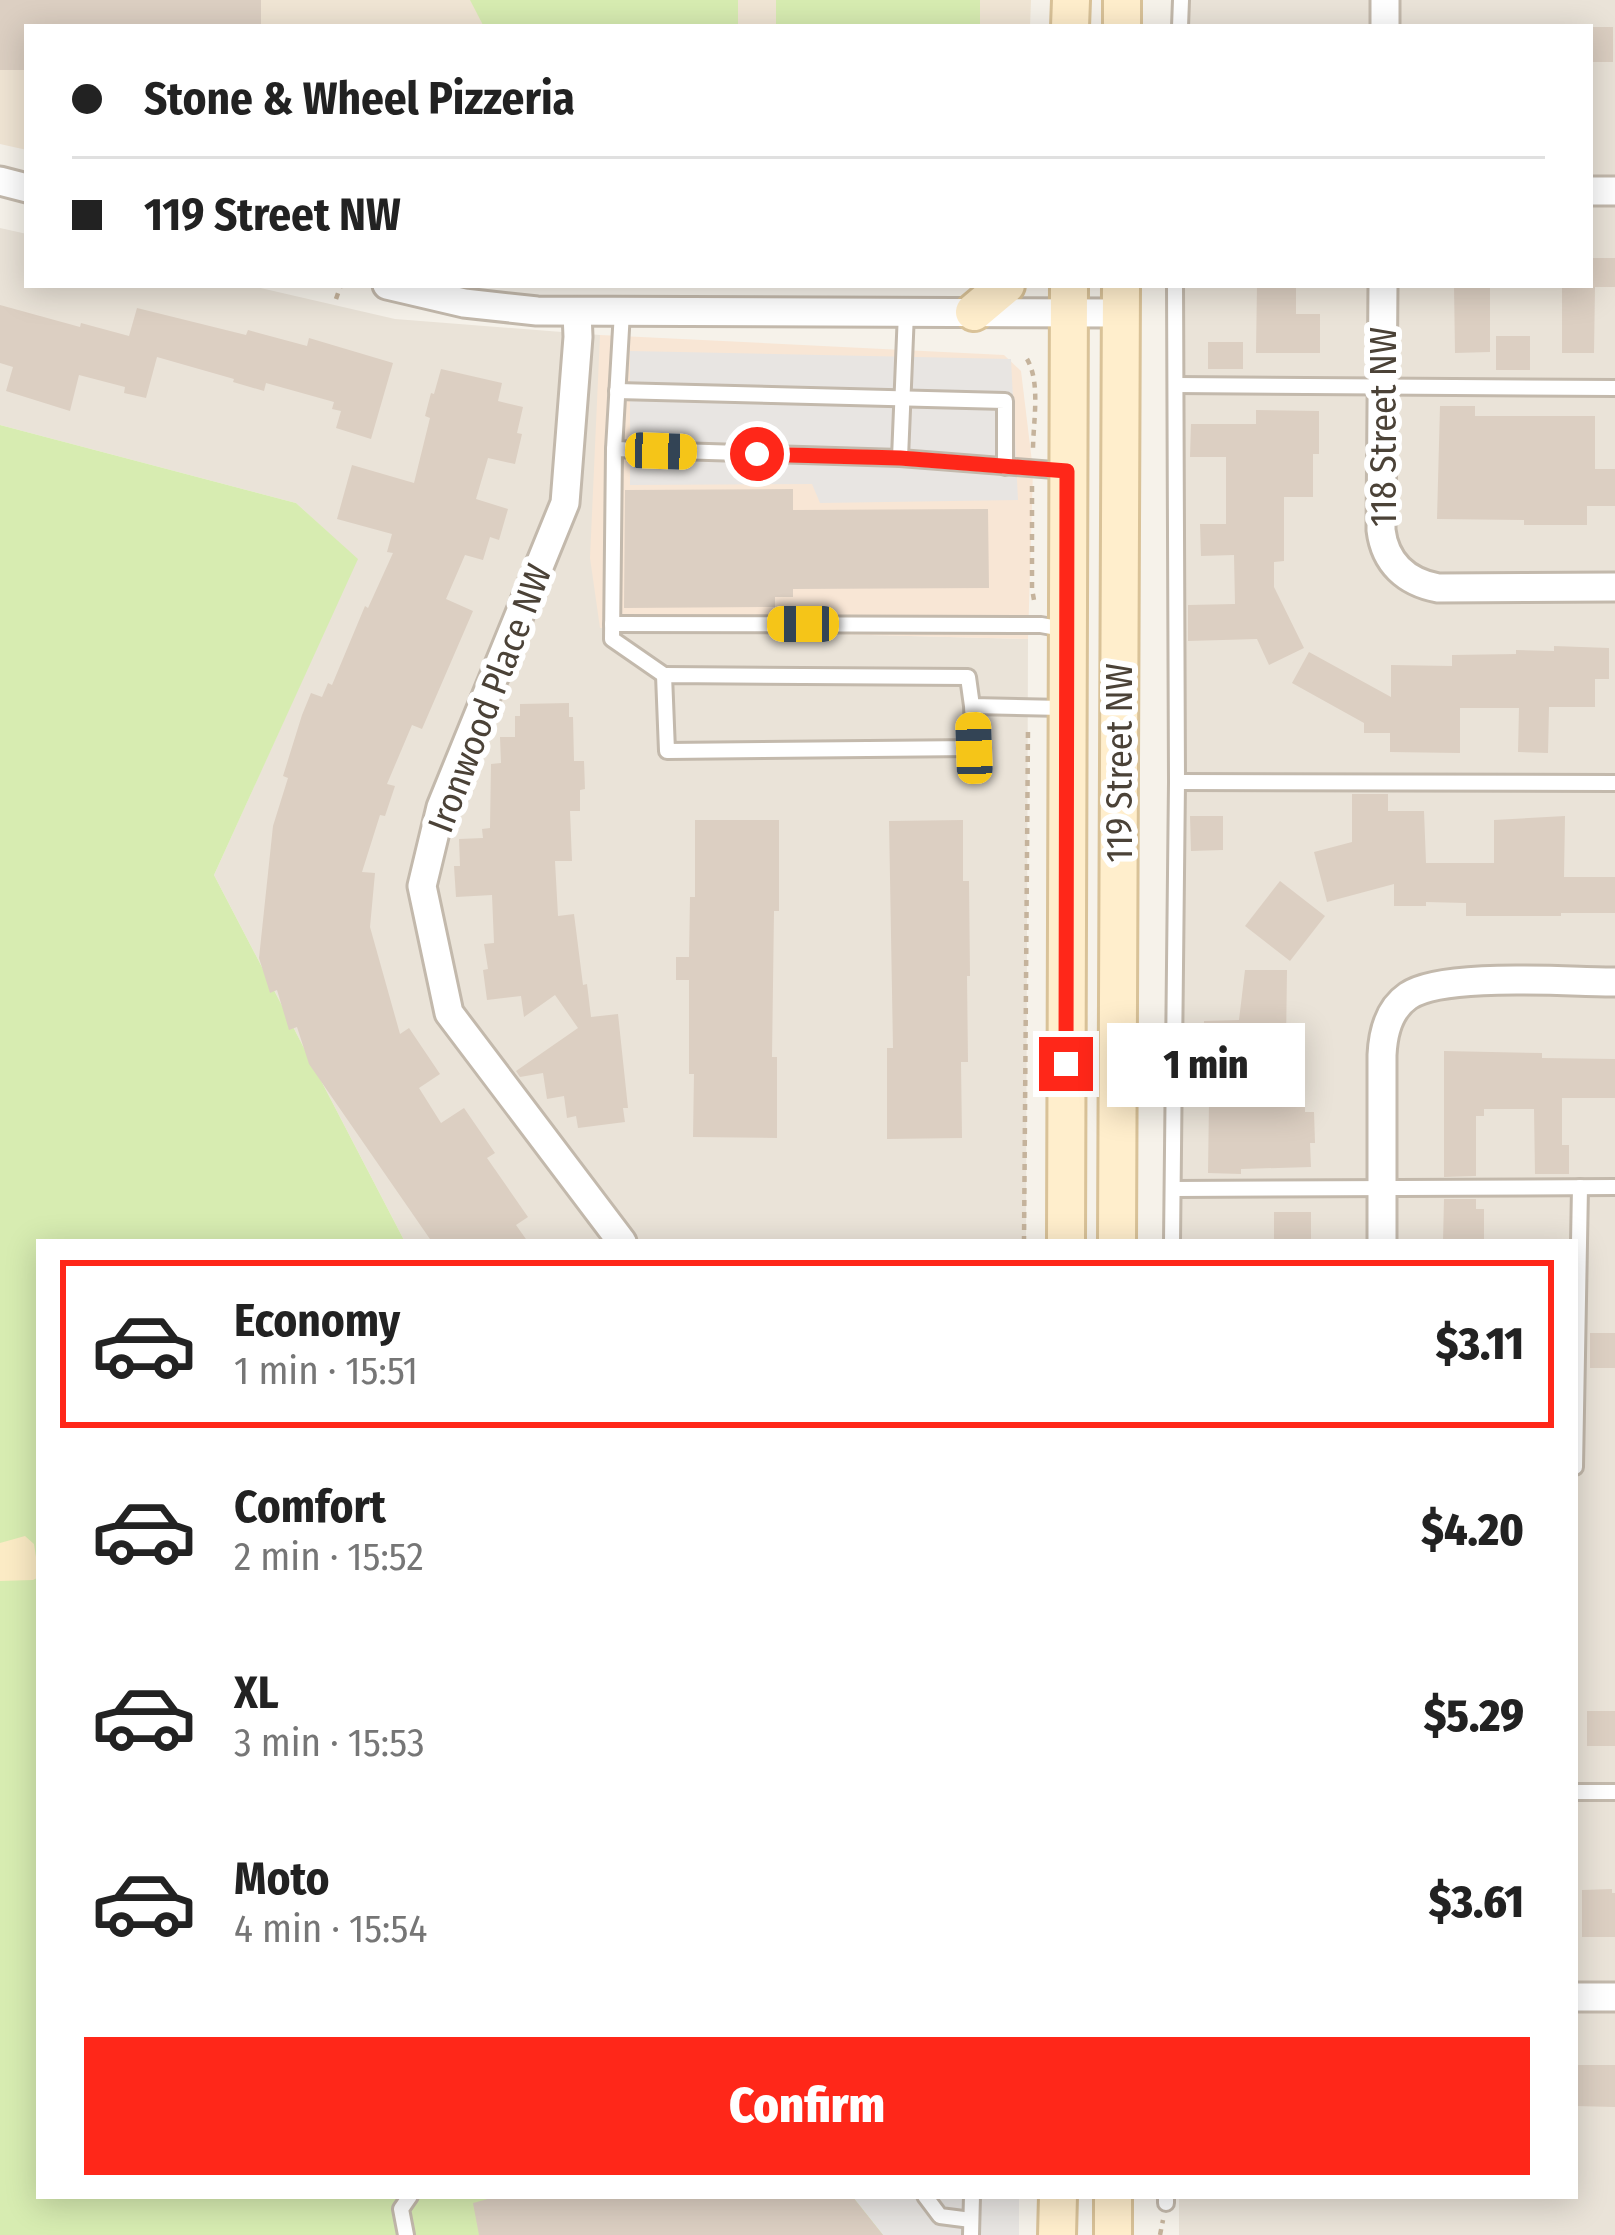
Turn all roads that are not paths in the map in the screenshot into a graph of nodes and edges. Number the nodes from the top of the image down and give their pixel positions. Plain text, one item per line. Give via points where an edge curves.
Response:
1 (399, 288) edge
2 (1002, 288) edge
3 (1175, 288) edge
4 (1383, 288) edge
5 (1069, 299) edge
6 (1120, 299) edge
7 (577, 312) junction
8 (622, 312) junction
9 (906, 312) junction
10 (974, 312) junction
11 (1175, 385) junction
12 (1383, 386) junction
13 (1615, 388) edge
14 (617, 391) junction
15 (902, 396) junction
16 (614, 449) junction
17 (900, 458) junction
18 (1005, 466) junction
19 (1050, 471) junction
20 (1615, 587) edge
21 (612, 624) junction
22 (1054, 627) junction
23 (664, 675) junction
24 (972, 706) junction
25 (1068, 707) junction
26 (1177, 782) junction
27 (1615, 783) edge
28 (1615, 982) edge
29 (1580, 1186) junction
30 (1382, 1187) junction
31 (1615, 1187) edge
32 (1173, 1190) junction
33 (620, 1239) edge
34 (1066, 1239) edge
35 (1117, 1239) edge
36 (1172, 1239) edge
37 (1382, 1239) edge
38 (1578, 1298) edge
39 (1578, 1792) edge
40 (1615, 1792) edge
41 (1578, 1996) edge
42 (1615, 1996) edge
43 (408, 2199) edge
44 (927, 2199) edge
45 (1058, 2199) edge
46 (1113, 2199) edge
47 (971, 2228) edge
48 (406, 2235) edge
49 (1058, 2235) edge
50 (1113, 2235) edge

1 - 7 street via 490,307
2 - 10 main road
3 - 11 lane
4 - 12 street, 118 Street NW
5 - 6 street
5 - 10 street
5 - 19 main road, 119 Street NW
6 - 35 main road, 119 Street NW
7 - 8 street
7 - 33 street, Ironwood Place NW via 565,503 440,807 422,886 449,1013
8 - 9 street
8 - 14 lane
9 - 10 street
9 - 15 lane
11 - 12 lane
11 - 26 lane
12 - 13 lane
12 - 20 street, 118 Street NW via 1381,530 1406,577 1438,588
14 - 15 lane
14 - 16 lane
15 - 17 lane
15 - 18 lane via 1005,401
16 - 17 lane
16 - 21 lane
17 - 18 lane
18 - 19 lane
19 - 22 main road, 119 Street NW
21 - 22 lane
21 - 23 lane via 612,639
22 - 25 main road, 119 Street NW
23 - 24 lane via 968,677
23 - 24 lane via 667,751 974,748
24 - 25 lane
25 - 34 main road, 119 Street NW
26 - 27 lane
26 - 32 lane
28 - 30 street via 1453,982 1398,1004 1383,1039
29 - 30 lane
29 - 31 lane
29 - 38 lane
30 - 32 lane
30 - 37 street
32 - 36 lane
39 - 40 lane
41 - 42 street
43 - 48 lane via 401,2209
44 - 47 lane via 940,2216
45 - 49 main road
46 - 50 main road

